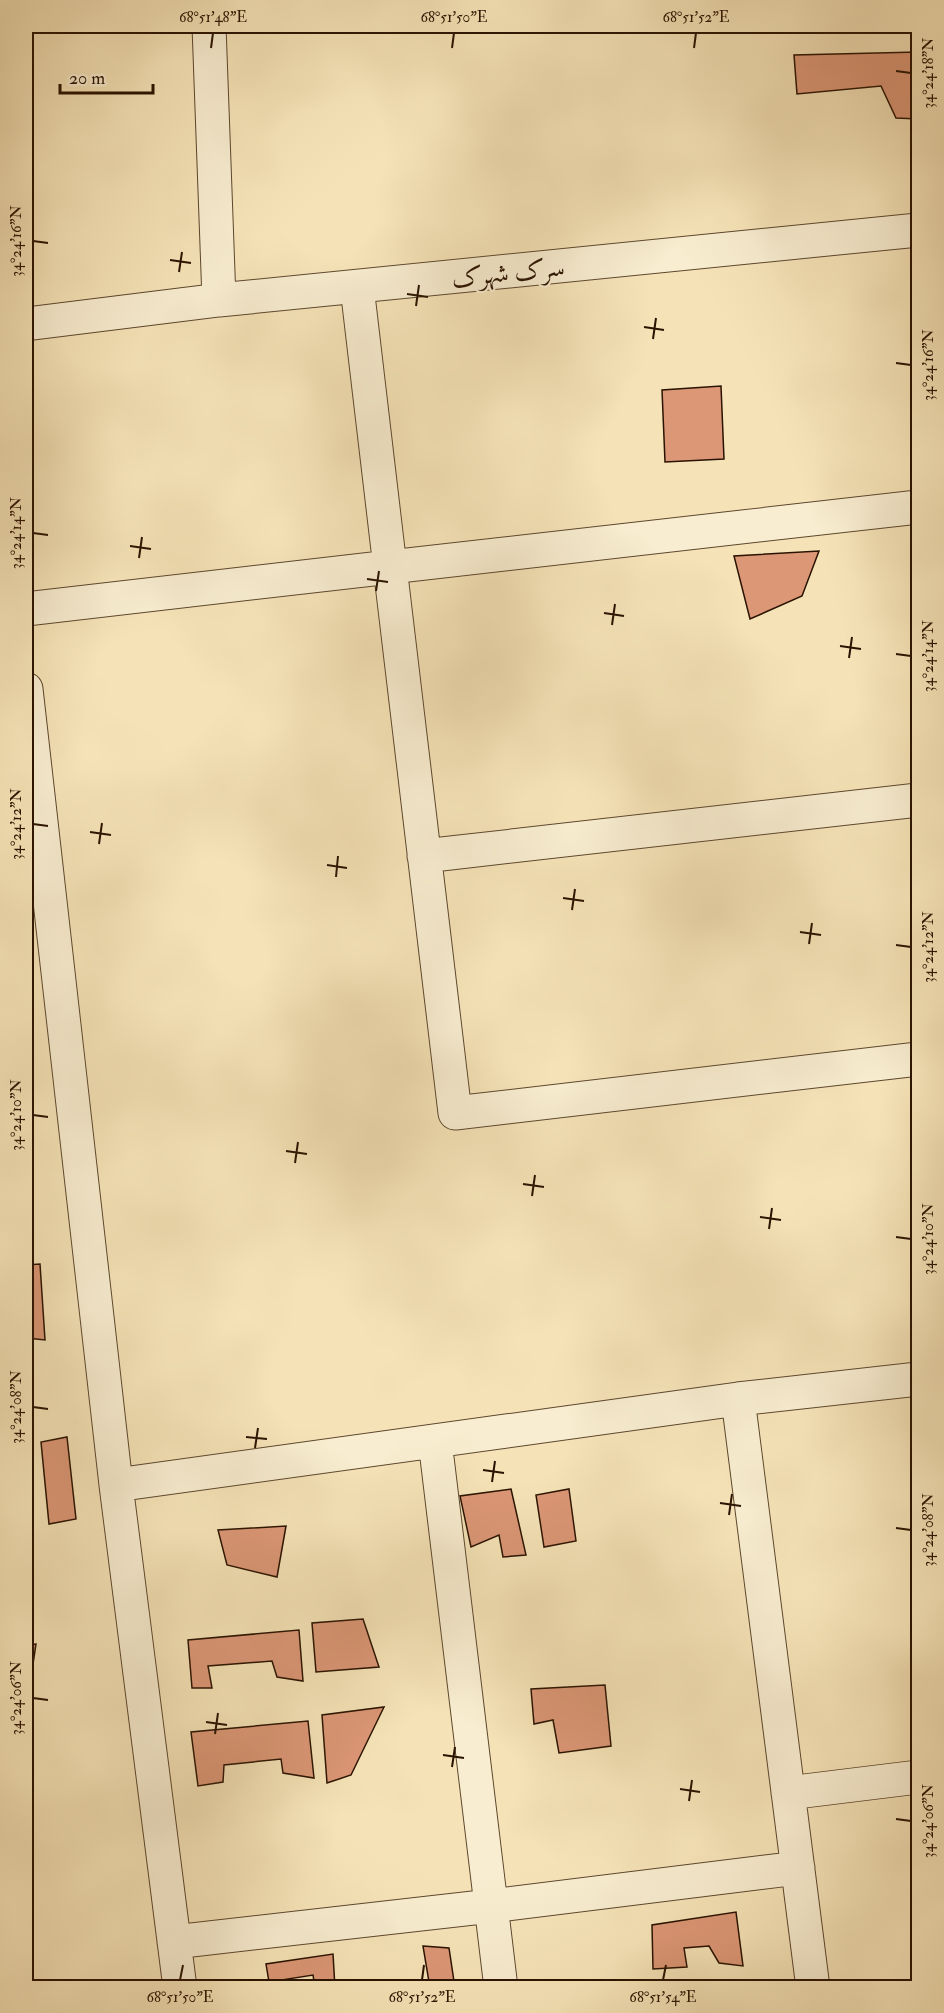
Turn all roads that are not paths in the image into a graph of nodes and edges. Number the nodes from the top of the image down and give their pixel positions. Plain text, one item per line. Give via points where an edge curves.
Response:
1 (209, 26) edge
2 (918, 230) edge
3 (357, 287) junction
4 (219, 300) junction
5 (26, 324) edge
6 (918, 507) edge
7 (390, 567) junction
8 (26, 609) edge
9 (26, 689) edge
10 (918, 800) edge
11 (424, 856) junction
12 (918, 1059) edge
13 (918, 1379) edge
14 (738, 1399) junction
15 (435, 1441) junction
16 (116, 1485) junction
17 (918, 1777) edge
18 (788, 1793) junction
19 (798, 1868) junction
20 (491, 1906) junction
21 (174, 1942) junction
22 (180, 1988) edge
23 (501, 1988) edge
24 (813, 1988) edge

1 - 4 street
2 - 3 street, سرک شهرک
3 - 4 street, سرک شهرک
3 - 7 street
4 - 5 street, سرک شهرک
6 - 7 street
7 - 8 street
7 - 11 street
9 - 16 street
10 - 11 street
11 - 12 street via 454,1113
13 - 14 street
14 - 15 street
14 - 18 street
15 - 16 street
15 - 20 street
16 - 21 street
17 - 18 street
18 - 19 street
19 - 20 street
19 - 24 street
20 - 21 street
20 - 23 street
21 - 22 street

